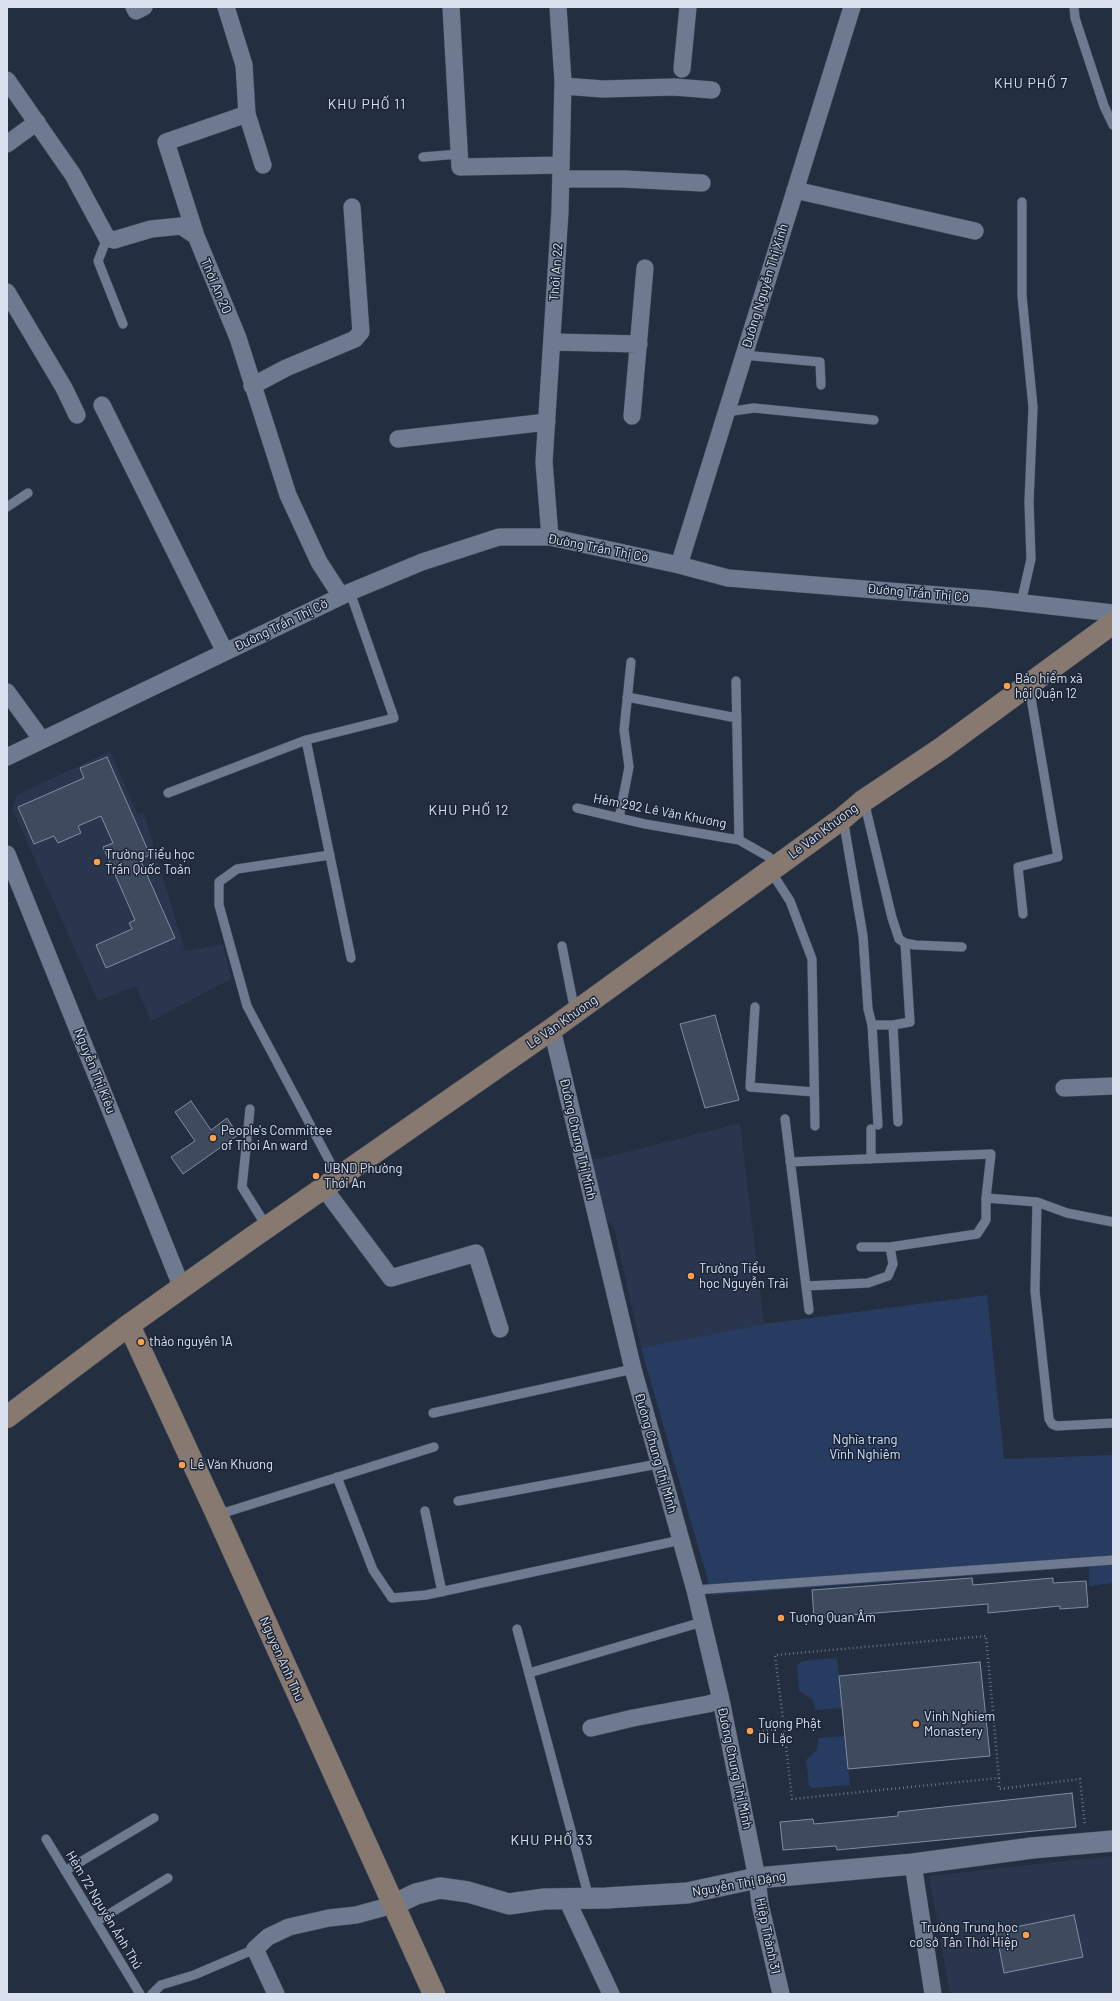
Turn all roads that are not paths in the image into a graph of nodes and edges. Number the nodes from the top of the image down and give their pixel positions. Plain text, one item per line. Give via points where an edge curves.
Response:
1 (134, 7) edge
2 (144, 7) edge
3 (226, 7) edge
4 (451, 7) edge
5 (558, 7) edge
6 (688, 7) edge
7 (852, 7) edge
8 (1074, 7) edge
9 (682, 69) dead end
10 (7, 80) edge
11 (563, 86) junction
12 (712, 90) dead end
13 (247, 114) junction
14 (37, 122) junction
15 (1113, 125) edge
16 (7, 144) edge
17 (459, 154) junction
18 (423, 157) dead end
19 (263, 165) dead end
20 (561, 172) junction
21 (702, 183) dead end
22 (795, 190) junction
23 (1022, 202) dead end
24 (352, 207) dead end
25 (975, 231) dead end
26 (196, 236) junction
27 (107, 238) junction
28 (645, 268) dead end
29 (7, 292) edge
30 (123, 324) dead end
31 (552, 342) junction
32 (639, 344) junction
33 (743, 355) junction
34 (820, 385) dead end
35 (252, 386) junction
36 (102, 405) dead end
37 (726, 412) junction
38 (77, 415) dead end
39 (632, 416) dead end
40 (874, 420) dead end
41 (547, 422) junction
42 (398, 438) dead end
43 (28, 493) dead end
44 (7, 507) edge
45 (550, 537) junction
46 (679, 564) junction
47 (345, 594) junction
48 (1021, 603) junction
49 (1113, 613) edge
50 (1113, 623) edge
51 (225, 652) junction
52 (631, 662) dead end
53 (736, 681) dead end
54 (1028, 685) junction
55 (7, 692) edge
56 (627, 697) junction
57 (737, 718) junction
58 (42, 740) junction
59 (306, 740) junction
60 (7, 757) edge
61 (168, 793) dead end
62 (864, 801) junction
63 (577, 808) dead end
64 (619, 818) junction
65 (843, 818) junction
66 (739, 840) junction
67 (7, 854) edge
68 (330, 855) junction
69 (773, 868) junction
70 (1023, 914) dead end
71 (904, 944) junction
72 (562, 946) dead end
73 (962, 947) dead end
74 (351, 958) dead end
75 (755, 1007) dead end
76 (575, 1013) junction
77 (872, 1025) junction
78 (893, 1025) junction
79 (552, 1029) junction
80 (1113, 1086) edge
81 (1064, 1088) dead end
82 (814, 1092) junction
83 (250, 1109) dead end
84 (785, 1118) dead end
85 (898, 1122) dead end
86 (815, 1126) dead end
87 (871, 1159) junction
88 (790, 1162) junction
89 (331, 1182) junction
90 (986, 1198) junction
91 (1037, 1202) junction
92 (1113, 1222) edge
93 (267, 1227) junction
94 (890, 1246) junction
95 (861, 1247) dead end
96 (806, 1286) junction
97 (182, 1288) junction
98 (809, 1310) dead end
99 (129, 1325) junction
100 (500, 1329) dead end
101 (632, 1368) junction
102 (433, 1413) dead end
103 (7, 1417) edge
104 (1113, 1423) edge
105 (434, 1447) dead end
106 (658, 1464) junction
107 (336, 1477) junction
108 (458, 1501) dead end
109 (426, 1510) dead end
110 (217, 1515) junction
111 (681, 1540) junction
112 (1113, 1560) edge
113 (695, 1590) junction
114 (442, 1592) junction
115 (702, 1622) junction
116 (517, 1629) dead end
117 (529, 1674) junction
118 (721, 1700) junction
119 (591, 1728) dead end
120 (154, 1818) dead end
121 (46, 1839) dead end
122 (1113, 1841) edge
123 (913, 1864) junction
124 (65, 1871) junction
125 (168, 1878) dead end
126 (757, 1878) junction
127 (589, 1898) junction
128 (567, 1900) junction
129 (392, 1906) junction
130 (96, 1922) junction
131 (255, 1949) junction
132 (140, 1994) edge
133 (152, 1994) edge
134 (276, 1994) edge
135 (434, 1994) edge
136 (612, 1994) edge
137 (781, 1994) edge
138 (933, 1994) edge

1 - 2 street via 136,11
3 - 13 street via 244,65
4 - 17 street
5 - 11 street, Thới An 22
6 - 9 street
7 - 22 street, Đường Nguyễn Thị Xinh
8 - 15 lane via 1075,18 1104,106
10 - 14 street
11 - 12 street
11 - 20 street, Thới An 22
13 - 19 street
13 - 26 street, Thới An 20 via 166,142
14 - 16 street
14 - 27 street via 73,175
17 - 18 lane
17 - 20 street via 460,167
20 - 21 street via 624,179
20 - 31 street, Thới An 22
22 - 25 street
22 - 33 street, Đường Nguyễn Thị Xinh
23 - 48 lane via 1022,296 1033,407 1029,502 1030,559
24 - 35 street via 360,332 355,339 286,368
26 - 27 street via 181,226 151,229 114,240
26 - 35 street, Thới An 20 via 238,338
27 - 30 lane via 98,261
28 - 32 street
29 - 38 street via 64,388
31 - 32 street
31 - 41 street, Thới An 22
32 - 39 street
33 - 34 lane via 820,362
33 - 37 street, Đường Nguyễn Thị Xinh
35 - 47 street, Thới An 20 via 288,495 319,562
36 - 51 street
37 - 40 lane via 754,408
37 - 46 street, Đường Nguyễn Thị Xinh
41 - 42 street
41 - 45 street, Thới An 22 via 544,462
43 - 44 lane
45 - 46 street, Đường Trần Thị Cờ
45 - 47 street, Đường Trần Thị Cờ via 499,537 422,562
46 - 48 street, Đường Trần Thị Cờ via 728,578
47 - 51 street, Đường Trần Thị Cờ
47 - 59 lane via 394,718
48 - 49 street, Đường Trần Thị Cờ
50 - 54 main road, Lê Văn Khương
51 - 58 street, Đường Trần Thị Cờ
52 - 56 lane
53 - 57 lane, Hẻm 292 Lê Văn Khương
54 - 62 main road, Lê Văn Khương
54 - 70 lane via 1058,857 1018,866
55 - 58 street
56 - 57 lane
56 - 64 lane via 624,730 629,767
57 - 66 lane, Hẻm 292 Lê Văn Khương
58 - 60 street, Đường Trần Thị Cờ
59 - 61 lane
59 - 68 lane
62 - 65 main road, Lê Văn Khương
62 - 71 lane via 896,933
63 - 64 lane, Hẻm 292 Lê Văn Khương
64 - 66 lane, Hẻm 292 Lê Văn Khương
65 - 69 main road, Lê Văn Khương
65 - 77 lane via 863,936 868,1009
66 - 69 lane, Hẻm 292 Lê Văn Khương via 769,857
67 - 97 street, Nguyễn Thị Kiêu
68 - 74 lane
68 - 89 lane via 237,869 219,882 219,905 247,1006
69 - 76 main road, Lê Văn Khương
69 - 82 lane, Hẻm 292 Lê Văn Khương via 790,901 812,959
71 - 73 lane
71 - 78 lane via 910,1022
72 - 76 lane
75 - 82 lane via 750,1087
76 - 79 main road, Lê Văn Khương
77 - 78 lane
77 - 87 lane via 874,1127
78 - 85 lane
79 - 89 main road, Lê Văn Khương
79 - 101 street, Đường Chung Thị Minh
80 - 81 street
82 - 86 lane, Hẻm 292 Lê Văn Khương
83 - 93 lane via 242,1186
84 - 88 lane
87 - 88 lane
87 - 90 lane via 991,1154
88 - 96 lane
89 - 93 main road, Lê Văn Khương
89 - 100 street via 391,1278 476,1253
90 - 91 lane
90 - 94 lane via 986,1220 977,1234
91 - 92 lane via 1067,1213
91 - 104 lane via 1035,1291 1049,1419 1057,1426
93 - 97 main road, Lê Văn Khương
94 - 95 lane
94 - 96 lane via 893,1264 888,1276 868,1283
96 - 98 lane
97 - 99 main road, Lê Văn Khương
99 - 103 main road, Lê Văn Khương
99 - 110 main road, Nguyen Anh Thu
101 - 102 lane
101 - 106 street, Đường Chung Thị Minh
105 - 107 lane
106 - 108 lane
106 - 111 street, Đường Chung Thị Minh
107 - 110 lane
107 - 114 lane via 373,1570 392,1598
109 - 114 lane
110 - 129 main road, Nguyen Anh Thu
111 - 113 street, Đường Chung Thị Minh
111 - 114 lane
112 - 113 lane
113 - 115 street, Đường Chung Thị Minh
115 - 117 lane
115 - 118 street, Đường Chung Thị Minh
116 - 117 lane
117 - 127 lane
118 - 119 street
118 - 126 street, Đường Chung Thị Minh
120 - 124 lane
121 - 124 lane, Hẻm 72 Nguyễn Ảnh Thủ
122 - 123 street, Nguyễn Thị Đặng via 1032,1848
123 - 126 street, Nguyễn Thị Đặng
123 - 138 street
124 - 130 lane, Hẻm 72 Nguyễn Ảnh Thủ
125 - 130 lane
126 - 127 street, Nguyễn Thị Đặng via 687,1893
126 - 137 street, Hiệp Thành 31 via 760,1904
127 - 128 street, Nguyễn Thị Đặng
128 - 129 street, Nguyễn Thị Đặng via 509,1904 468,1892 440,1888 416,1894
128 - 136 street
129 - 131 street via 289,1927 268,1937
129 - 135 main road, Nguyen Anh Thu
130 - 132 lane, Hẻm 72 Nguyễn Ảnh Thủ
131 - 133 lane via 194,1975 161,1985
131 - 134 street

